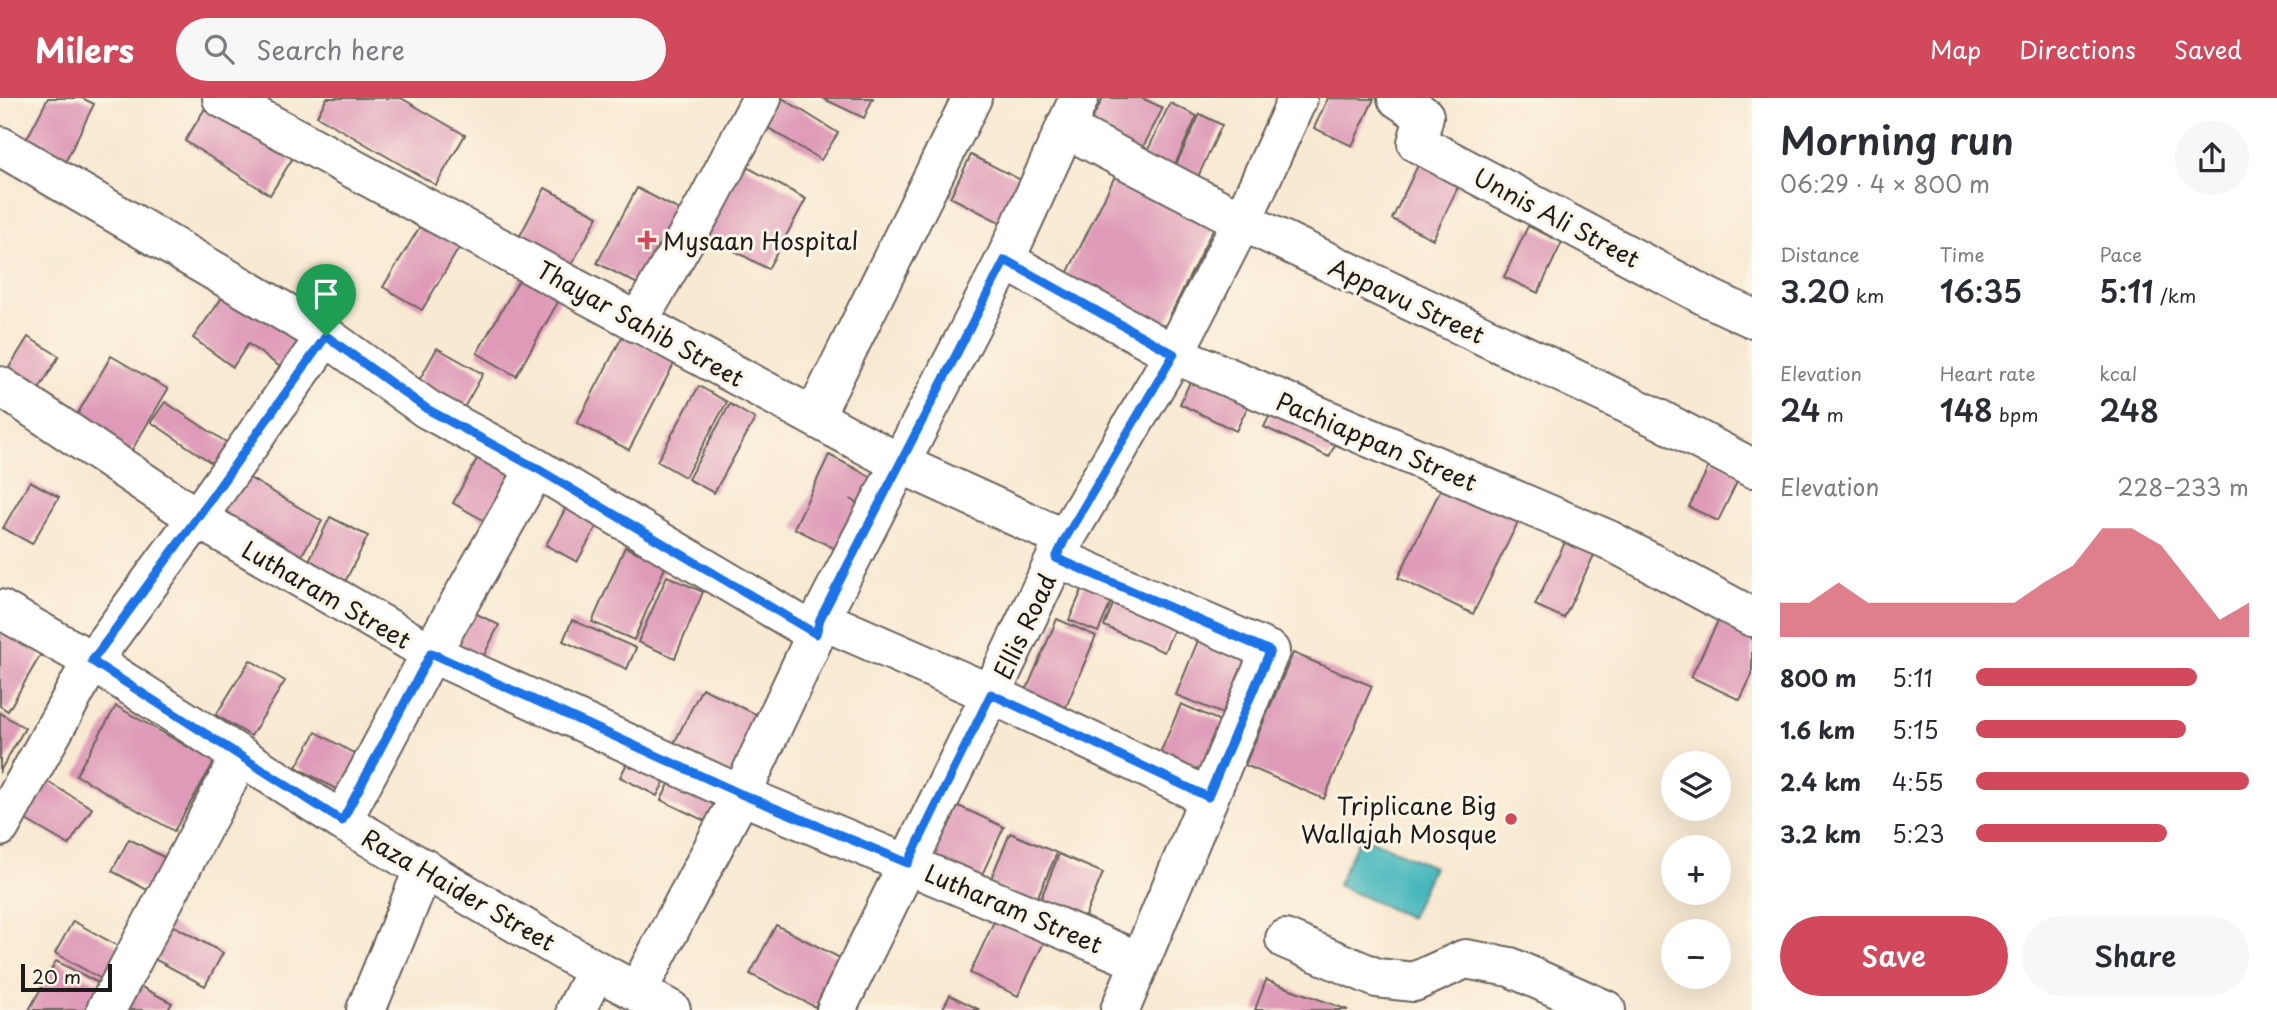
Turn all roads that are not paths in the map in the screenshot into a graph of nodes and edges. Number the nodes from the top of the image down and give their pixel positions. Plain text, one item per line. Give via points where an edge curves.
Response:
1 (222, 98) edge
2 (762, 98) edge
3 (972, 98) edge
4 (1298, 98) edge
5 (1419, 104) edge
6 (1072, 113) edge
7 (0, 146) edge
8 (1242, 221) junction
9 (1005, 260) junction
10 (1752, 318) edge
11 (637, 323) junction
12 (326, 336) junction
13 (1174, 354) junction
14 (0, 386) edge
15 (814, 417) junction
16 (901, 464) junction
17 (536, 468) junction
18 (1752, 468) edge
19 (197, 518) junction
20 (1060, 548) junction
21 (0, 610) edge
22 (1752, 617) edge
23 (818, 627) junction
24 (431, 653) junction
25 (92, 661) junction
26 (991, 694) junction
27 (240, 757) junction
28 (741, 794) junction
29 (1208, 797) junction
30 (342, 821) junction
31 (0, 827) edge
32 (908, 863) junction
33 (424, 868) junction
34 (1285, 939) dead end
35 (1139, 961) junction
36 (596, 970) junction
37 (638, 990) junction
38 (106, 1010) edge
39 (366, 1010) edge
40 (576, 1010) edge
41 (671, 1010) edge
42 (836, 1010) edge
43 (1120, 1010) edge
44 (1606, 1010) edge

1 - 11 street, Thayar Sahib Street
2 - 11 street
3 - 15 street
4 - 8 street, Ellis Road
5 - 10 street, Unnis Ali Street via 1417,142
6 - 8 street, Appavu Street
6 - 9 street
7 - 12 street
8 - 13 street, Ellis Road
8 - 18 street, Appavu Street
9 - 13 street, Pachiappan Street
9 - 16 street
11 - 15 street, Thayar Sahib Street
12 - 17 street via 427,409
12 - 19 street
13 - 20 street, Ellis Road
13 - 22 street, Pachiappan Street via 1609,540
14 - 19 street, Lutharam Street
15 - 16 street, Thayar Sahib Street
16 - 20 street, Thayar Sahib Street
16 - 23 street
17 - 23 street
17 - 24 street
19 - 24 street, Lutharam Street
19 - 25 street
20 - 26 street, Ellis Road
20 - 29 street, Thayar Sahib Street via 1270,651
21 - 25 street, Raza Haider Street
23 - 26 street
23 - 28 street
24 - 28 street, Lutharam Street
24 - 30 street
25 - 27 street, Raza Haider Street
25 - 31 street
26 - 29 street
26 - 32 street, Ellis Road
27 - 30 street, Raza Haider Street
27 - 38 street
28 - 32 street, Lutharam Street
28 - 37 street
29 - 35 street
30 - 33 street, Raza Haider Street
32 - 35 street, Lutharam Street
32 - 42 street, Ellis Road
33 - 36 street, Raza Haider Street
33 - 39 street
34 - 44 street via 1377,978 1414,982 1465,959 1510,967
35 - 43 street
36 - 37 street, Raza Haider Street
36 - 40 street
37 - 41 street, Raza Haider Street

